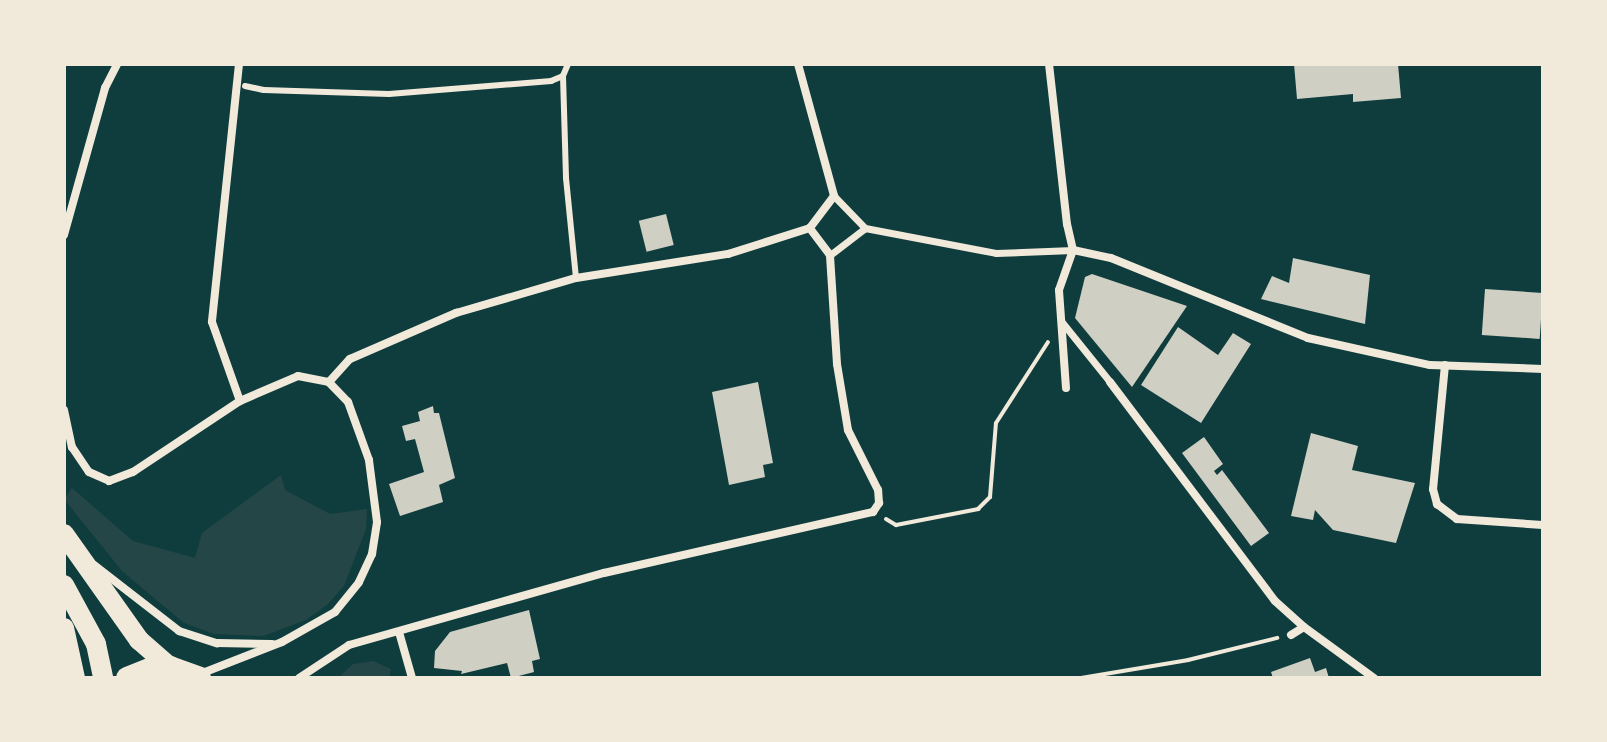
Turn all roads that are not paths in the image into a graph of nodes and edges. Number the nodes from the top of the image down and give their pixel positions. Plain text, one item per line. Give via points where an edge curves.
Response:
1 (117, 64) edge
2 (239, 64) edge
3 (568, 64) edge
4 (798, 64) edge
5 (1049, 64) edge
6 (563, 76) junction
7 (245, 86) dead end
8 (834, 196) junction
9 (810, 228) junction
10 (865, 228) junction
11 (64, 235) edge
12 (1073, 250) junction
13 (830, 255) junction
14 (576, 278) junction
15 (1061, 321) junction
16 (1445, 365) junction
17 (1543, 369) edge
18 (329, 382) junction
19 (1110, 382) joint
20 (1066, 388) dead end
21 (240, 401) junction
22 (64, 410) edge
23 (1543, 525) edge
24 (69, 542) edge
25 (64, 585) edge
26 (1304, 627) junction
27 (64, 628) edge
28 (399, 632) junction
29 (1291, 635) road end
30 (278, 644) junction
31 (170, 667) junction
32 (198, 676) edge
33 (75, 678) edge
34 (103, 678) edge
35 (127, 678) edge
36 (299, 678) edge
37 (412, 678) edge
38 (1374, 678) edge

1 - 11 street via 105,88
2 - 21 street via 212,322
3 - 6 lane
4 - 8 street
5 - 12 street
6 - 7 lane via 389,94
6 - 14 lane
8 - 9 street
8 - 10 street
9 - 13 street
9 - 14 street via 728,254
10 - 12 street via 996,253
10 - 13 street
12 - 15 street via 1059,290
12 - 16 street via 1111,258 1308,338
13 - 28 street via 837,364 848,430 878,490 873,512 604,573
14 - 18 street via 456,313 350,359
15 - 19 street
15 - 20 street
16 - 17 street
16 - 23 street via 1433,489 1437,504 1457,519
18 - 21 street via 298,376
18 - 30 street via 348,402 369,460 377,522 372,554 359,582 335,612
19 - 26 street via 1275,601
21 - 22 street via 133,472 109,481 89,472 72,447
24 - 30 street via 179,631 217,643
24 - 31 main road via 139,640
25 - 34 main road via 96,644
26 - 29 street
26 - 38 street
27 - 33 main road
28 - 36 street via 349,645
28 - 37 street
30 - 32 street
31 - 32 highway
31 - 35 highway

